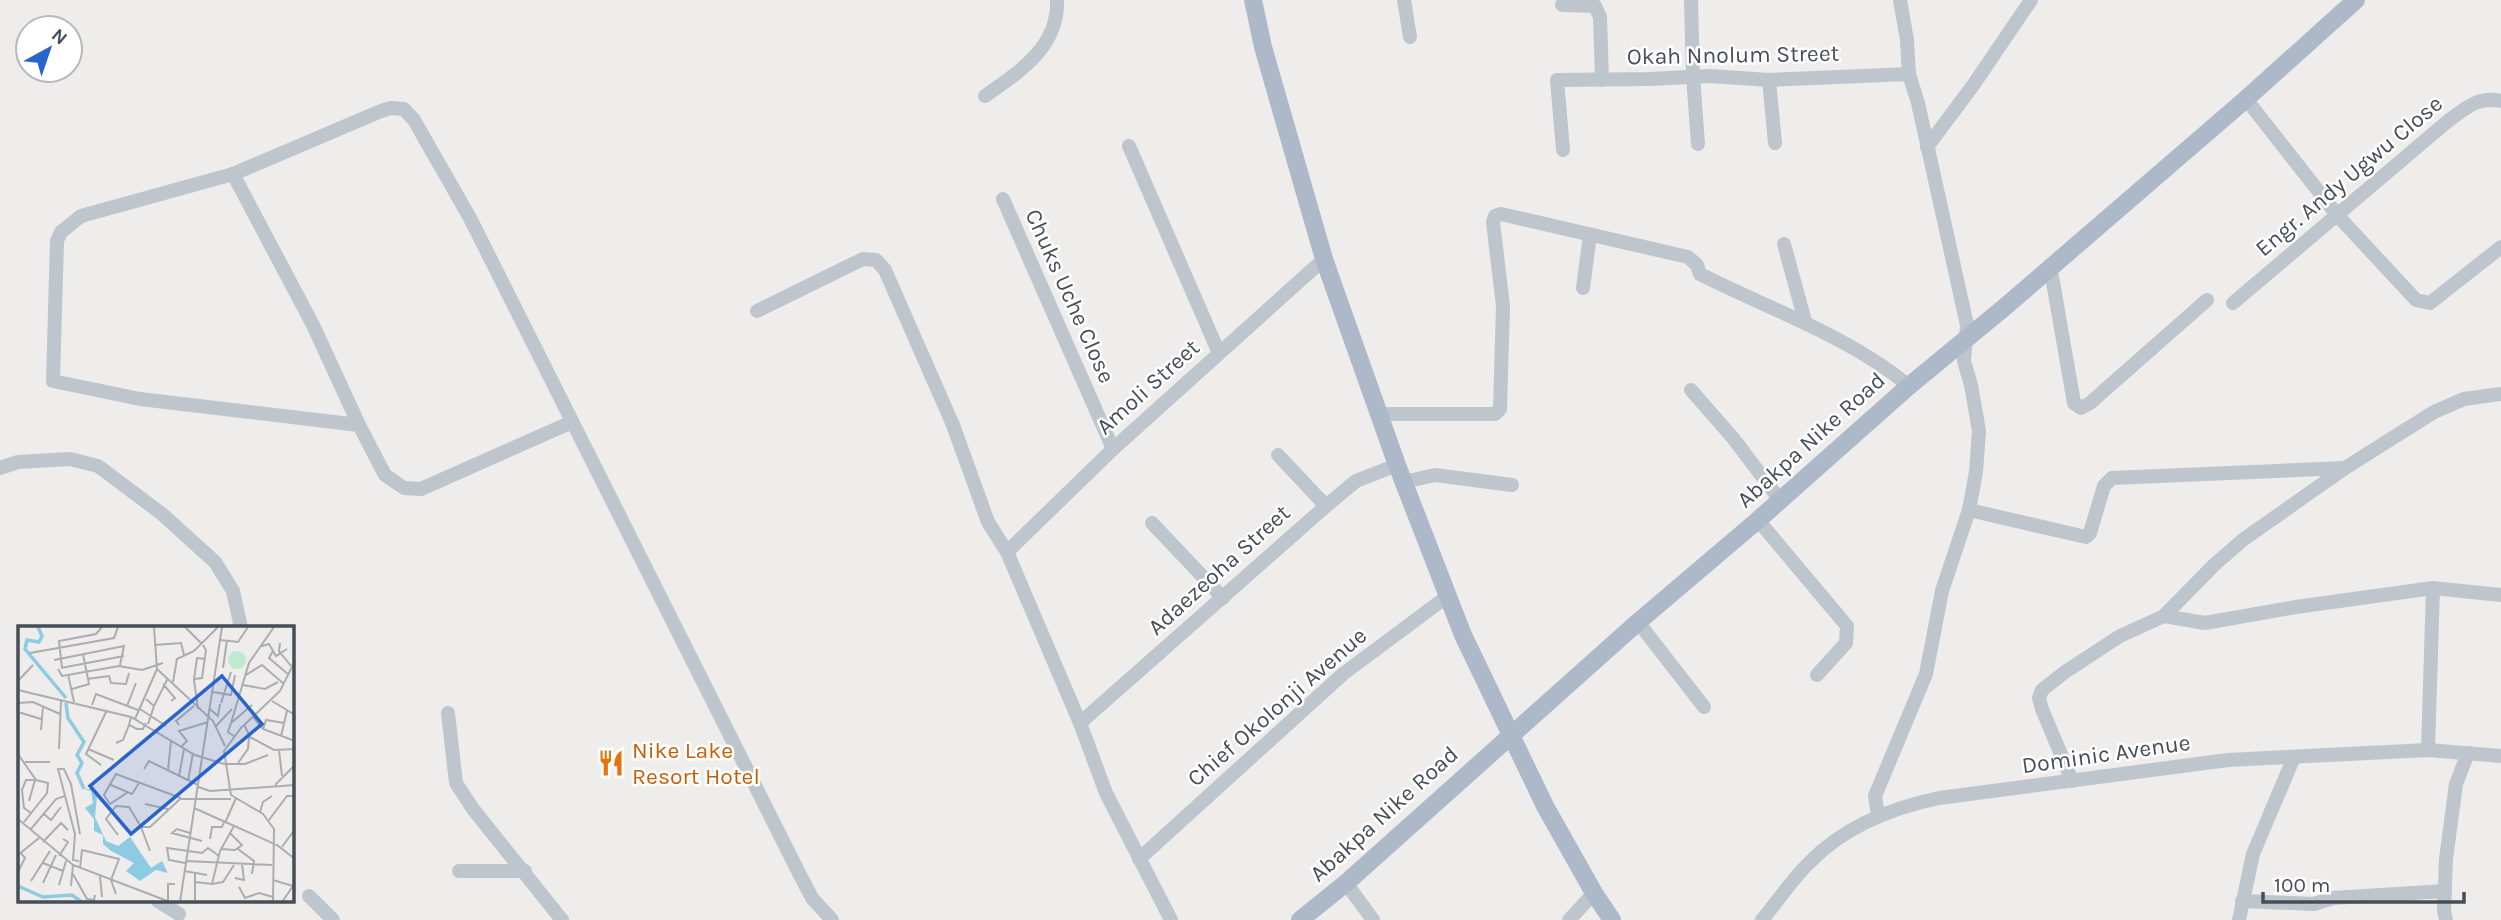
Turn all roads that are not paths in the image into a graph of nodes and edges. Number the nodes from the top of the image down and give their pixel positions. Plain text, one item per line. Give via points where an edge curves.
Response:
1 (1057, 0) edge
2 (1253, 0) edge
3 (1404, 0) edge
4 (1691, 0) edge
5 (1900, 0) edge
6 (2031, 0) edge
7 (2356, 0) edge
8 (1562, 5) dead end
9 (1410, 37) dead end
10 (1909, 74) junction
11 (1693, 76) junction
12 (1602, 80) junction
13 (1769, 80) junction
14 (985, 96) dead end
15 (2246, 99) junction
16 (2501, 101) edge
17 (1776, 143) dead end
18 (1698, 144) dead end
19 (1129, 146) dead end
20 (1927, 147) junction
21 (1563, 150) dead end
22 (233, 174) junction
23 (1003, 200) dead end
24 (2339, 216) junction
25 (1590, 235) junction
26 (1784, 244) dead end
27 (2501, 247) edge
28 (1324, 259) junction
29 (2050, 265) junction
30 (1583, 288) dead end
31 (2207, 300) dead end
32 (2232, 303) dead end
33 (757, 311) dead end
34 (1804, 321) junction
35 (1964, 340) junction
36 (1219, 353) junction
37 (1909, 386) junction
38 (1692, 390) dead end
39 (2501, 394) edge
40 (1380, 414) junction
41 (572, 422) junction
42 (359, 425) junction
43 (1113, 449) junction
44 (1278, 454) dead end
45 (0, 468) edge
46 (2345, 468) junction
47 (1401, 473) junction
48 (1512, 485) dead end
49 (1780, 500) junction
50 (1326, 506) junction
51 (1969, 510) junction
52 (1758, 520) junction
53 (1152, 523) dead end
54 (1007, 552) junction
55 (2432, 588) junction
56 (1449, 595) junction
57 (2501, 595) edge
58 (1223, 598) junction
59 (2164, 616) junction
60 (1638, 622) junction
61 (241, 626) edge
62 (1817, 675) dead end
63 (1704, 707) dead end
64 (448, 713) dead end
65 (1080, 723) junction
66 (1511, 733) junction
67 (2428, 750) junction
68 (2468, 753) junction
69 (2501, 756) edge
70 (2294, 757) junction
71 (2072, 781) junction
72 (1878, 816) junction
73 (1139, 859) junction
74 (460, 871) dead end
75 (525, 871) junction
76 (1346, 883) junction
77 (2445, 891) junction
78 (1594, 893) junction
79 (309, 896) dead end
80 (2242, 901) junction
81 (160, 902) edge
82 (181, 912) edge
83 (2238, 919) edge
84 (333, 920) edge
85 (562, 920) edge
86 (832, 920) edge
87 (1171, 920) edge
88 (1300, 920) edge
89 (1373, 920) edge
90 (1569, 920) edge
91 (1612, 920) edge
92 (1762, 920) edge
93 (2446, 920) edge

1 - 14 street via 1055,25 1044,46 1027,66
2 - 28 main road
3 - 9 street
4 - 11 street
5 - 10 street
6 - 20 street
7 - 15 main road, Abakpa Nike Road
8 - 12 street via 1595,6 1600,17
10 - 13 street, Okah Nnolum Street
10 - 20 street
11 - 12 street, Okah Nnolum Street
11 - 13 street, Okah Nnolum Street
11 - 18 street
12 - 21 street, Okah Nnolum Street via 1558,80
13 - 17 street
15 - 24 street
15 - 29 main road, Abakpa Nike Road
16 - 24 street, Engr. Andy Ugwu Close via 2474,102 2366,188
19 - 36 street
20 - 35 street via 1967,325
22 - 41 street via 381,111 404,109 470,218
22 - 42 street via 313,325
22 - 42 street via 81,216 61,232 57,241 53,381 140,400
23 - 43 street, Chuks Uche Close
24 - 27 street via 2423,303 2430,303
24 - 32 street, Engr. Andy Ugwu Close
25 - 30 street
25 - 34 street via 1688,257 1700,274
25 - 40 street via 1495,216 1503,306 1500,409 1495,414
26 - 34 street
28 - 36 street, Amoli Street
28 - 40 main road
29 - 31 street via 2074,403 2081,408
29 - 35 main road, Abakpa Nike Road
33 - 54 street via 863,259 876,260 885,270 953,425 988,522
34 - 37 street via 1888,368
35 - 37 main road, Abakpa Nike Road
35 - 51 street via 1979,431
36 - 43 street, Amoli Street
37 - 49 main road, Abakpa Nike Road
38 - 49 street
39 - 46 street via 2464,399 2434,412
40 - 47 main road
41 - 42 street via 421,489 404,488 385,475
41 - 86 street via 801,877
43 - 54 street, Amoli Street
44 - 50 street
45 - 61 street via 18,462 70,459 98,466 215,562 233,591
46 - 51 street via 2112,478 2104,486 2086,537
46 - 59 street via 2244,539
47 - 48 street, Adaezeoha Street
47 - 50 street, Adaezeoha Street via 1356,481
47 - 56 main road
49 - 52 main road, Abakpa Nike Road
50 - 58 street, Adaezeoha Street
51 - 72 street via 1942,591 1926,674 1875,796
52 - 60 main road, Abakpa Nike Road
52 - 62 street via 1847,626 1846,643
53 - 58 street
54 - 65 street
55 - 57 street
55 - 59 street via 2205,623
55 - 67 street
56 - 66 main road via 1463,635
56 - 73 street, Chief Okolonji Avenue via 1343,674
58 - 65 street, Adaezeoha Street
59 - 71 street via 2120,636 2042,690 2042,709
60 - 63 street
60 - 66 main road, Abakpa Nike Road
64 - 75 street via 456,783
65 - 73 street via 1106,793
66 - 76 main road, Abakpa Nike Road
66 - 78 main road
67 - 68 street, Dominic Avenue
67 - 70 street, Dominic Avenue
68 - 69 street, Dominic Avenue
68 - 77 street via 2456,784
70 - 71 street, Dominic Avenue via 2228,760
70 - 80 street via 2253,853
71 - 72 street, Dominic Avenue via 1939,798
72 - 92 street, Dominic Avenue via 1849,830 1810,861
73 - 87 street
74 - 75 street
75 - 85 street
76 - 88 main road, Abakpa Nike Road
76 - 89 street
77 - 80 street via 2333,898 2314,904
77 - 93 street
78 - 90 street
78 - 91 main road
79 - 84 street
80 - 83 street
81 - 82 street

